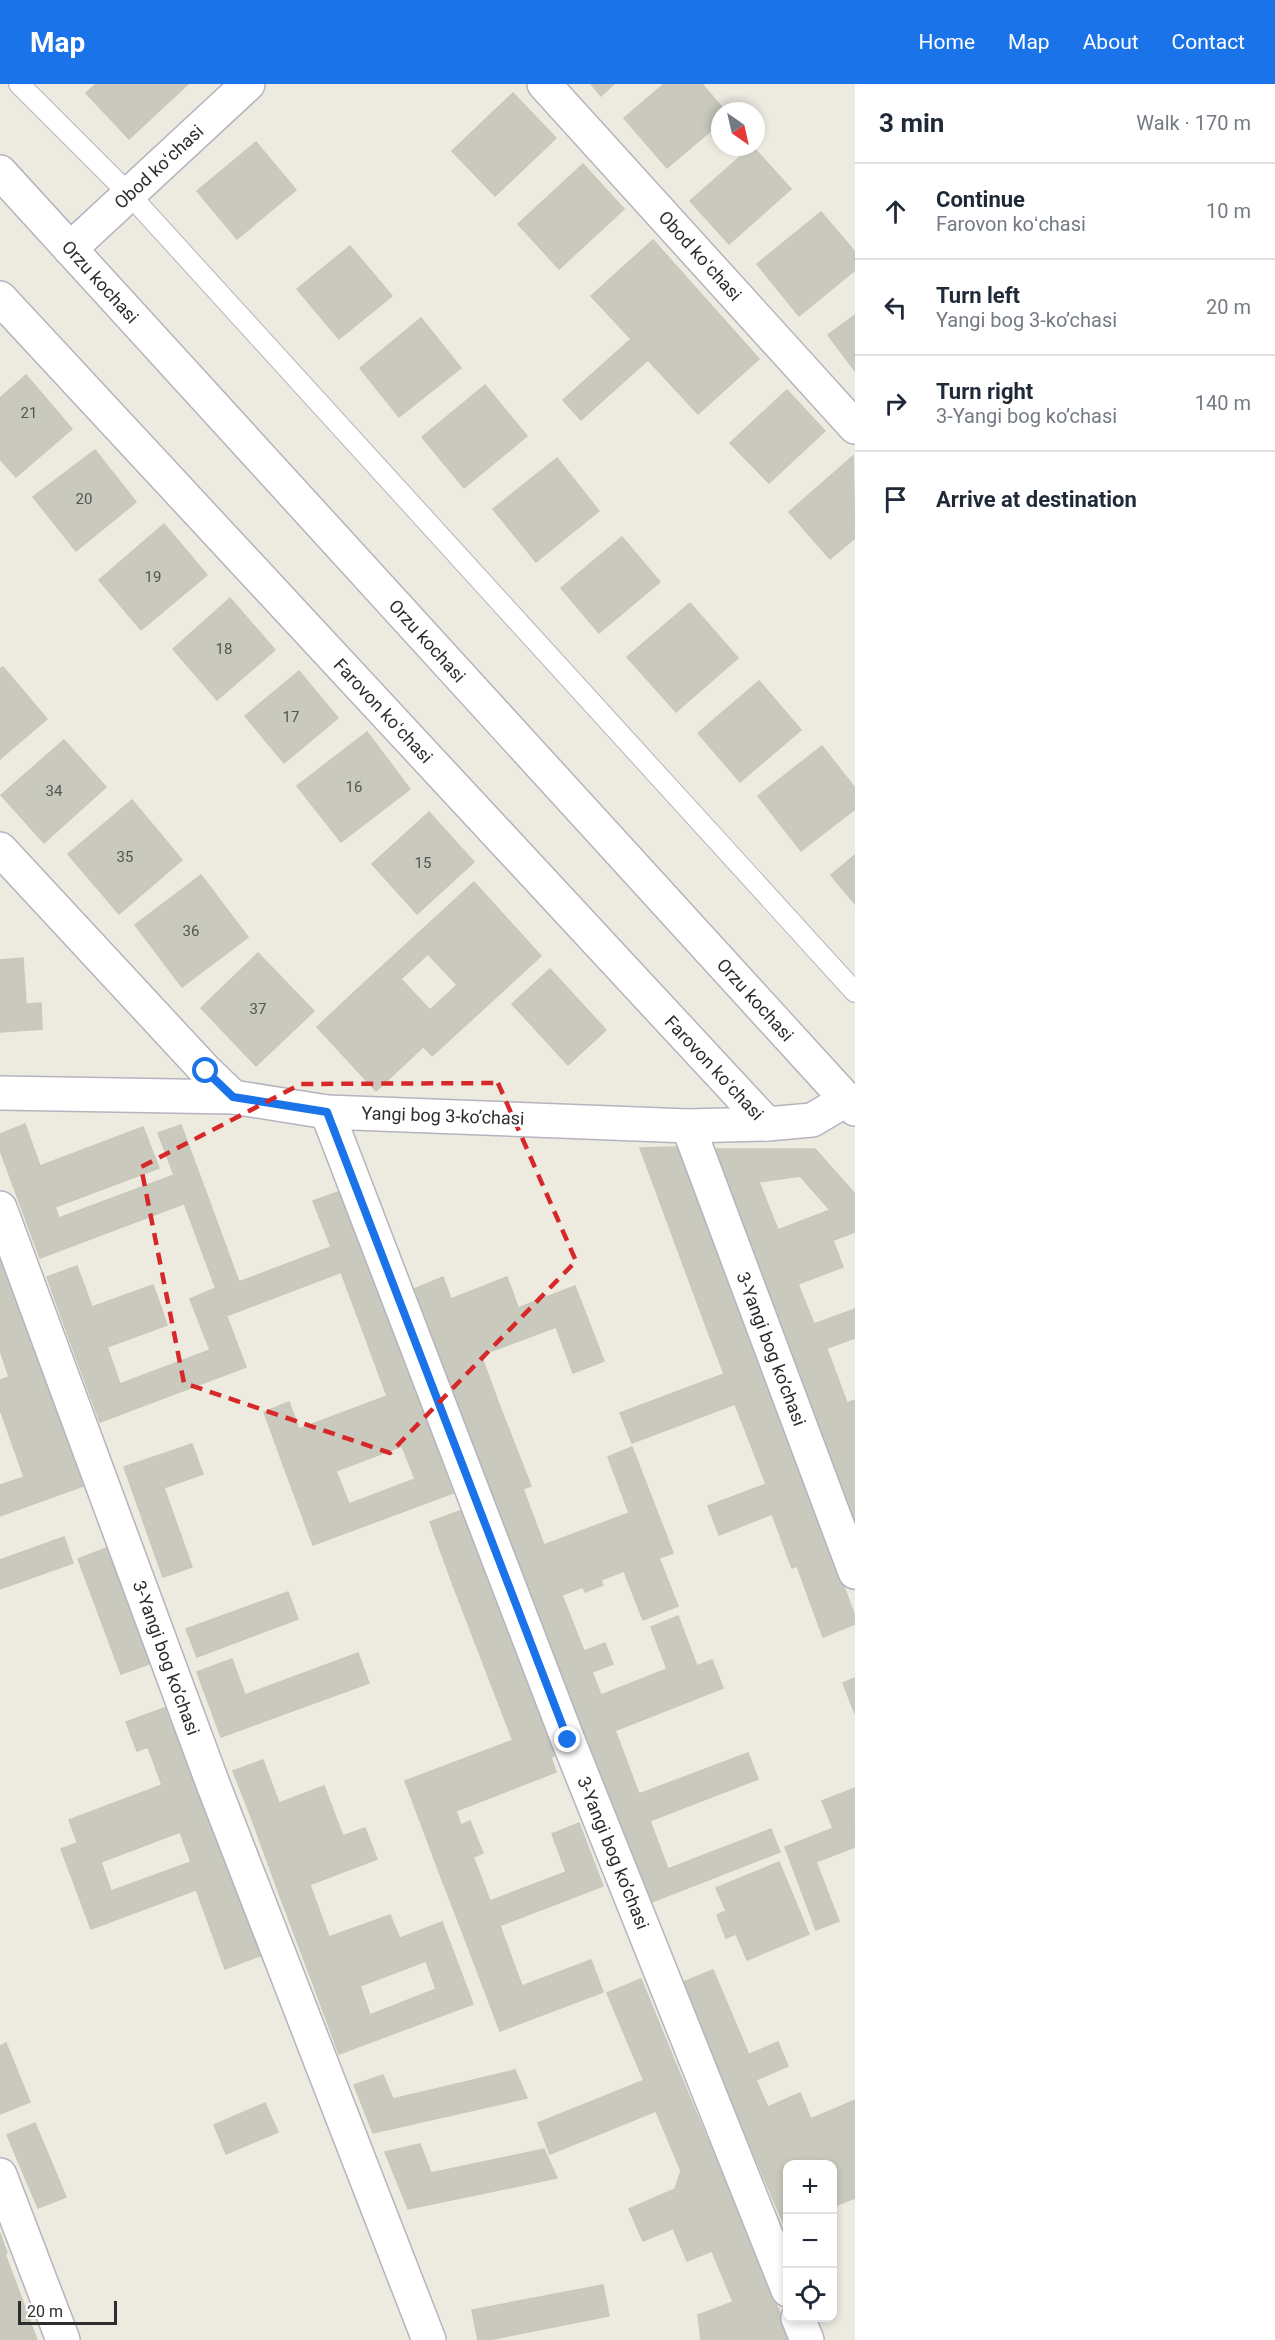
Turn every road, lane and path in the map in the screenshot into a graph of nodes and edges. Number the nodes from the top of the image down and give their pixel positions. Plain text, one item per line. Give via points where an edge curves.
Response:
1 (19, 84) edge
2 (248, 84) edge
3 (544, 84) edge
4 (0, 172) edge
5 (129, 194) junction
6 (70, 249) junction
7 (0, 298) edge
8 (855, 427) edge
9 (0, 849) edge
10 (855, 993) edge
11 (0, 1093) edge
12 (233, 1097) junction
13 (851, 1105) edge
14 (327, 1112) junction
15 (767, 1124) junction
16 (688, 1126) junction
17 (0, 1208) edge
18 (855, 1572) edge
19 (0, 2175) edge
20 (783, 2278) edge
21 (800, 2322) edge
22 (63, 2340) edge
23 (429, 2340) edge
24 (807, 2340) edge

1 - 5 lane
2 - 5 street, Obod koʻchasi
3 - 8 street, Obod koʻchasi
4 - 6 street, Orzu kochasi
5 - 6 street, Obod koʻchasi
5 - 10 lane
6 - 13 street, Orzu kochasi
7 - 15 street, Farovon koʻchasi
9 - 12 street
11 - 12 street, Yangi bog 3-koʼchasi
12 - 14 street, Yangi bog 3-koʼchasi
13 - 15 street, Yangi bog 3-koʼchasi via 812,1120
14 - 16 street, Yangi bog 3-koʼchasi
14 - 20 street, 3-Yangi bog koʼchasi via 563,1729
15 - 16 street, Yangi bog 3-koʼchasi
16 - 18 street, 3-Yangi bog koʼchasi
17 - 23 street, 3-Yangi bog koʼchasi via 213,1784
19 - 22 street
21 - 24 street

